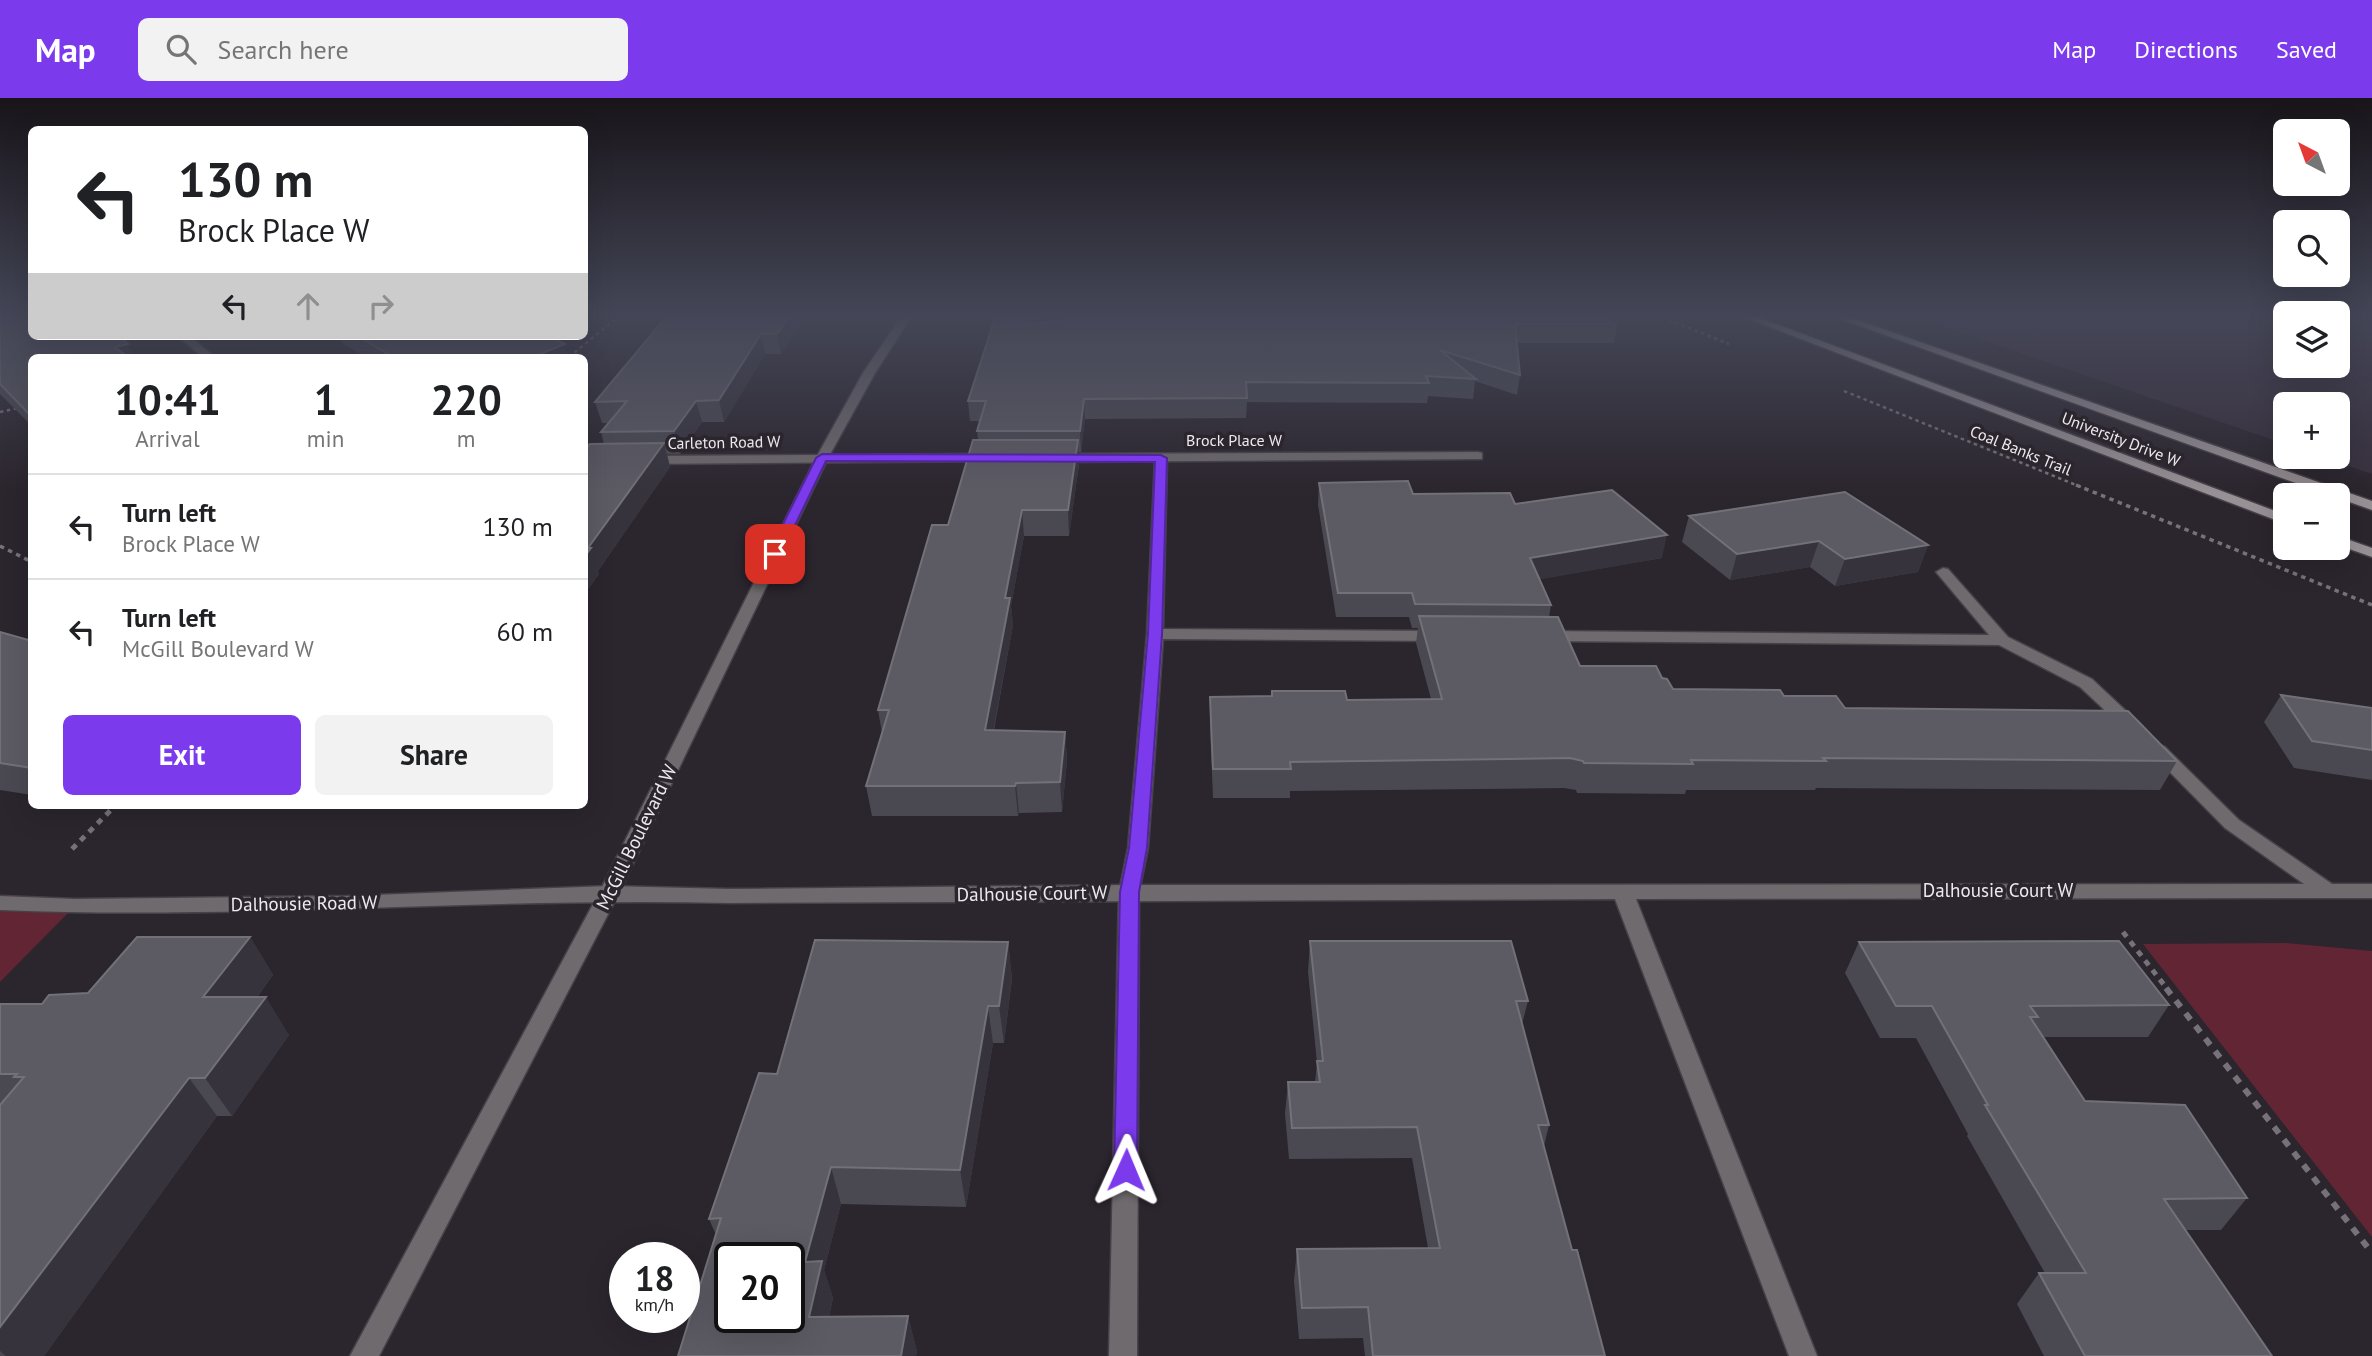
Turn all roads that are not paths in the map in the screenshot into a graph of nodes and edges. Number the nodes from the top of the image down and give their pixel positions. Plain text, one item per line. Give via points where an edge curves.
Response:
1 (868, 376) edge
2 (1904, 376) edge
3 (2005, 376) edge
4 (1478, 456) dead end
5 (822, 458) junction
6 (1012, 458) edge
7 (1039, 458) edge
8 (1161, 458) junction
9 (626, 461) edge
10 (2372, 506) edge
11 (2273, 515) edge
12 (2350, 545) edge
13 (2372, 553) edge
14 (1943, 572) dead end
15 (1155, 634) junction
16 (1461, 636) edge
17 (1530, 636) edge
18 (2002, 639) junction
19 (2328, 891) junction
20 (2372, 891) edge
21 (1129, 892) junction
22 (1623, 892) junction
23 (609, 893) junction
24 (0, 903) edge
25 (364, 1356) edge
26 (1123, 1356) edge
27 (1803, 1356) edge

1 - 5 street, McGill Boulevard W
2 - 11 main road, University Drive W
3 - 10 main road, University Drive W
4 - 8 street, Brock Place W
5 - 6 street
5 - 9 street, Carleton Road W
5 - 23 street, McGill Boulevard W
7 - 8 street, Brock Place W
8 - 15 street
12 - 13 main road
14 - 18 street
15 - 16 street
15 - 21 street via 1138,848
17 - 18 street
18 - 19 street via 2086,683 2232,824
19 - 20 street, Dalhousie Court W
19 - 22 street, Dalhousie Court W
21 - 22 street, Dalhousie Court W
21 - 23 street, Dalhousie Court W
21 - 26 street
22 - 27 street
23 - 24 street, Dalhousie Road W via 348,903
23 - 25 street, McGill Boulevard W

